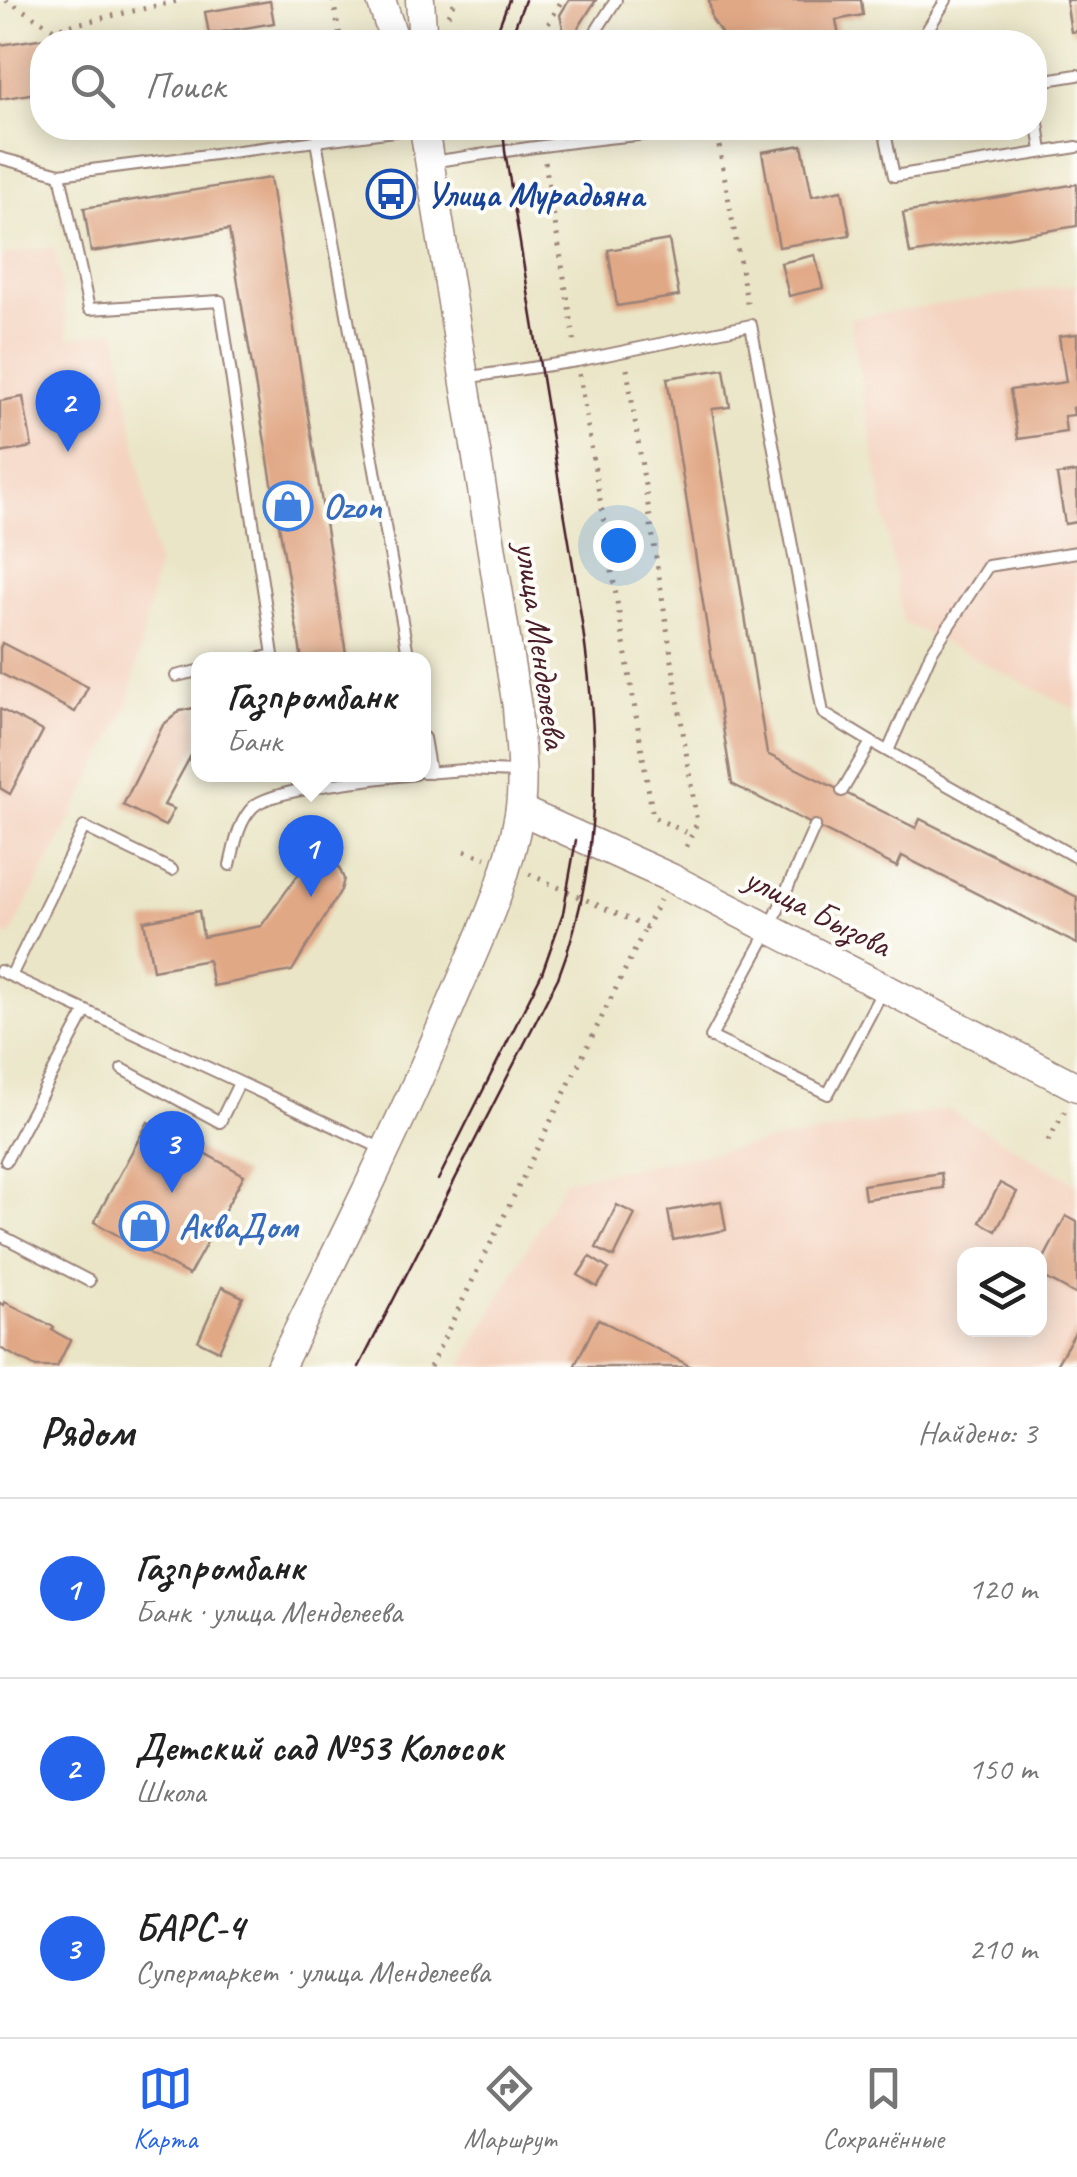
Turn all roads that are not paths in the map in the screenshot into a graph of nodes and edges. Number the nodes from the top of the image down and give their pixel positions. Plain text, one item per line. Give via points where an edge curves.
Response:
1 (380, 0) edge
2 (420, 0) edge
3 (616, 0) edge
4 (946, 0) edge
5 (391, 30) edge
6 (421, 30) edge
7 (597, 30) edge
8 (927, 30) edge
9 (1077, 75) edge
10 (1047, 80) edge
11 (324, 140) edge
12 (423, 140) edge
13 (556, 140) edge
14 (589, 140) edge
15 (886, 140) edge
16 (1040, 140) edge
17 (316, 141) junction
18 (556, 144) junction
19 (1077, 146) edge
20 (1042, 152) junction
21 (0, 158) edge
22 (429, 162) junction
23 (60, 174) junction
24 (463, 378) junction
25 (1077, 552) edge
26 (273, 652) edge
27 (408, 652) edge
28 (191, 673) edge
29 (176, 676) dead end
30 (871, 742) junction
31 (888, 751) junction
32 (522, 772) junction
33 (431, 773) edge
34 (351, 782) edge
35 (842, 791) dead end
36 (520, 810) junction
37 (815, 826) dead end
38 (1077, 858) edge
39 (230, 865) dead end
40 (172, 870) dead end
41 (770, 928) junction
42 (6, 973) edge
43 (885, 987) junction
44 (86, 1011) junction
45 (122, 1069) dead end
46 (240, 1083) junction
47 (1072, 1096) edge
48 (386, 1150) junction
49 (6, 1161) dead end
50 (0, 1235) edge
51 (89, 1281) dead end
52 (280, 1367) edge

1 - 5 main road
2 - 6 main road
3 - 7 lane
4 - 8 lane
9 - 10 lane
11 - 17 lane
12 - 22 main road, улица Менделеева
13 - 18 lane
14 - 18 lane
15 - 20 lane via 894,176
16 - 20 lane
17 - 23 lane
17 - 27 lane
18 - 22 lane
19 - 20 lane
21 - 23 lane
22 - 24 main road, улица Менделеева
23 - 26 lane via 89,308 220,301
24 - 30 lane via 751,325 823,713
24 - 32 main road, улица Менделеева
25 - 31 lane via 988,566 931,653
28 - 29 lane
30 - 31 lane
30 - 35 lane
31 - 38 lane
32 - 33 lane
32 - 36 main road, улица Менделеева
34 - 39 lane via 256,803 241,822
36 - 41 main road, улица Бызова
36 - 48 main road, улица Менделеева via 496,899
37 - 41 lane
40 - 42 lane via 84,827
41 - 43 main road, улица Бызова
41 - 43 lane via 711,1037 828,1094
42 - 44 lane
43 - 47 main road, улица Бызова
44 - 46 lane
44 - 49 lane
45 - 46 lane via 220,1122
46 - 48 lane
48 - 52 main road, улица Менделеева
50 - 51 lane

